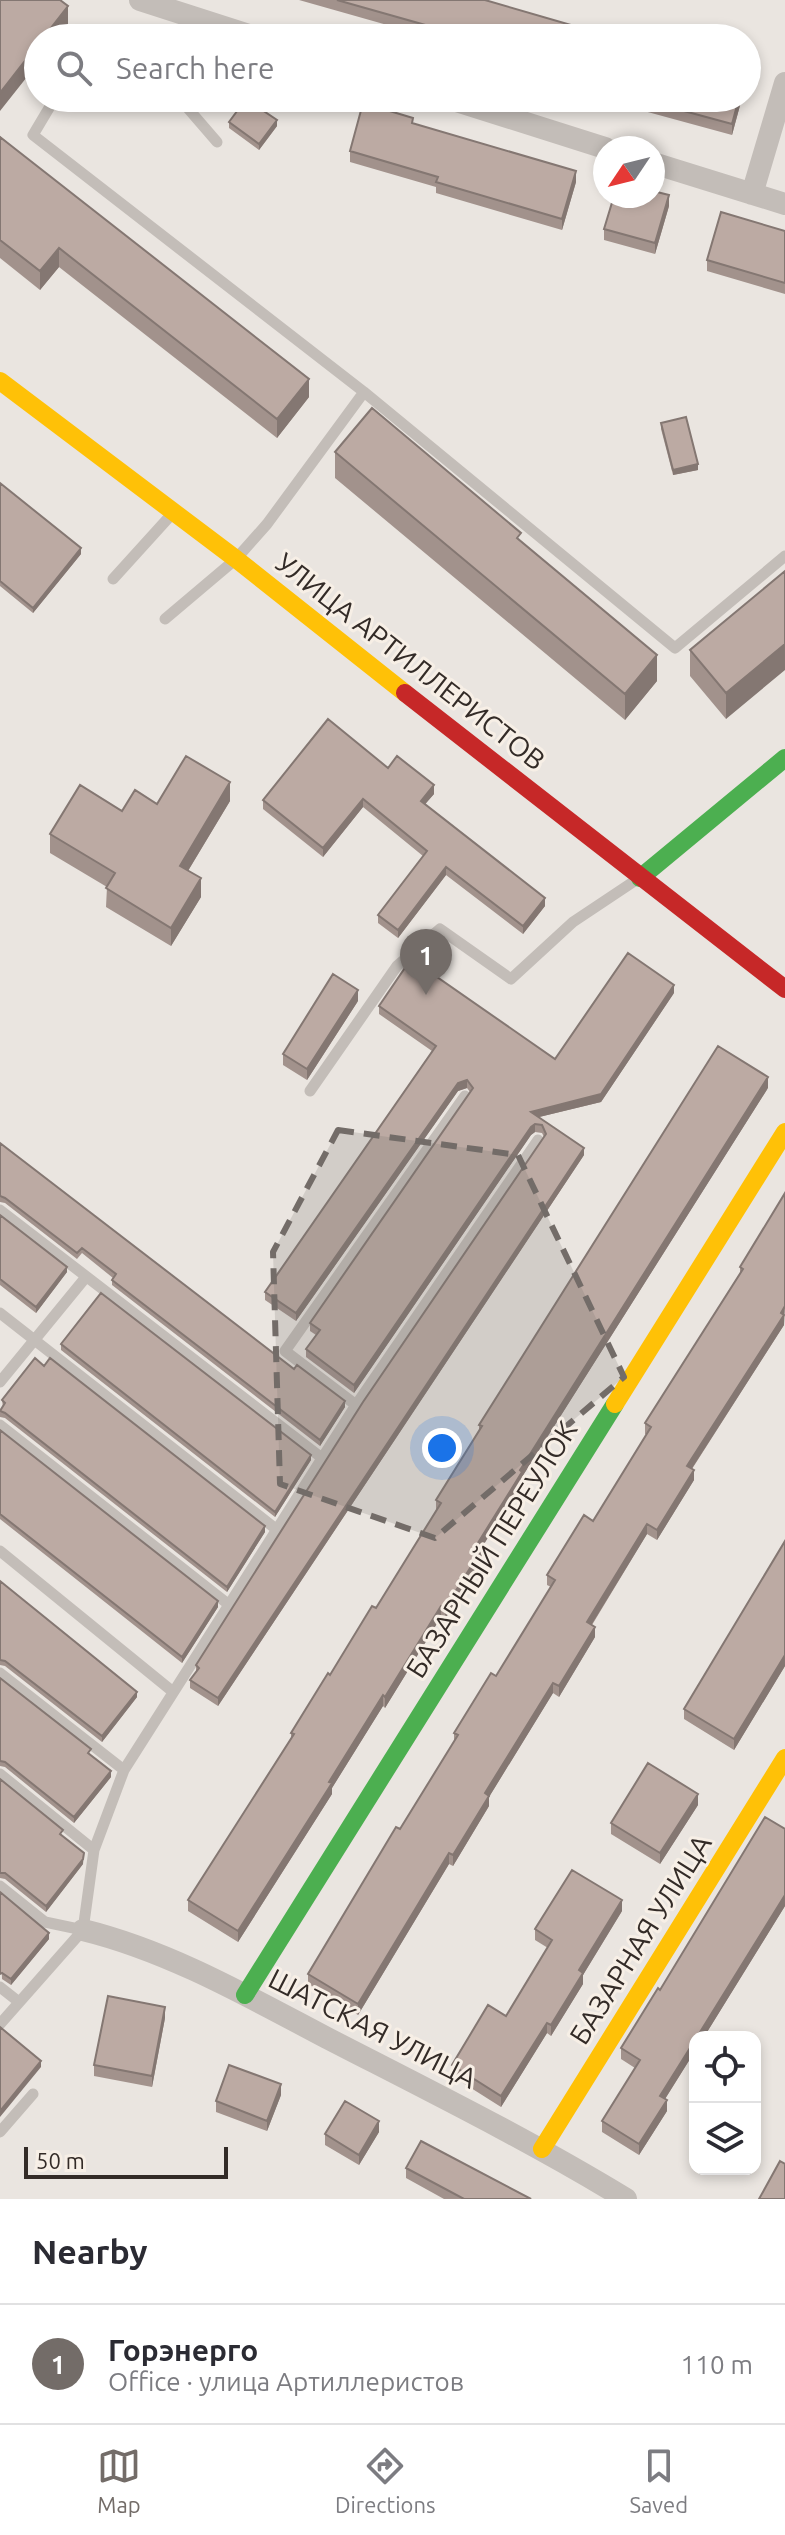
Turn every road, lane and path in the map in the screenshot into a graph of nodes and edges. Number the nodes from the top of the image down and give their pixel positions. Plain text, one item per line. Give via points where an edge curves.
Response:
1 (140, 0) edge
2 (191, 17) junction
3 (187, 24) edge
4 (213, 24) edge
5 (785, 83) edge
6 (47, 112) edge
7 (191, 112) edge
8 (491, 112) edge
9 (217, 142) dead end
10 (593, 144) edge
11 (665, 167) edge
12 (752, 194) junction
13 (785, 204) edge
14 (0, 381) edge
15 (364, 392) junction
16 (174, 512) junction
17 (785, 556) edge
18 (236, 559) junction
19 (113, 579) dead end
20 (165, 619) dead end
21 (785, 758) edge
22 (640, 878) junction
23 (785, 989) edge
24 (310, 1091) dead end
25 (465, 1096) edge
26 (785, 1132) edge
27 (538, 1140) edge
28 (0, 1210) edge
29 (86, 1277) junction
30 (0, 1313) edge
31 (34, 1340) junction
32 (0, 1382) edge
33 (356, 1405) junction
34 (0, 1425) edge
35 (322, 1458) junction
36 (276, 1529) junction
37 (0, 1551) edge
38 (228, 1604) junction
39 (0, 1673) edge
40 (172, 1691) junction
41 (785, 1758) edge
42 (124, 1770) junction
43 (0, 1774) edge
44 (94, 1850) junction
45 (0, 1886) edge
46 (83, 1930) junction
47 (0, 1987) edge
48 (245, 1995) junction
49 (19, 2002) junction
50 (0, 2024) edge
51 (33, 2094) dead end
52 (0, 2132) edge
53 (542, 2149) junction
54 (626, 2199) edge

1 - 2 street
2 - 3 lane
2 - 4 street
5 - 12 street
6 - 15 lane via 33,135
7 - 9 lane
8 - 10 street
11 - 12 street
12 - 13 street
14 - 16 street, УЛИЦА АРТИЛЛЕРИСТОВ
15 - 17 lane via 675,648
15 - 18 lane
16 - 18 street, УЛИЦА АРТИЛЛЕРИСТОВ
16 - 19 lane
18 - 20 lane
18 - 22 street, УЛИЦА АРТИЛЛЕРИСТОВ
21 - 22 street
22 - 23 street, УЛИЦА АРТИЛЛЕРИСТОВ
22 - 24 lane via 573,922 511,979 440,929 397,966
25 - 33 lane via 285,1351
26 - 48 street, БАЗАРНЫЙ ПЕРЕУЛОК
27 - 33 lane
28 - 29 lane
29 - 31 lane
29 - 35 lane
30 - 31 lane
31 - 32 lane
31 - 36 lane
33 - 35 lane
34 - 38 lane
35 - 36 lane
36 - 38 lane
37 - 40 lane
38 - 40 lane
39 - 42 lane
40 - 42 lane
41 - 53 street, БАЗАРНАЯ УЛИЦА
42 - 44 lane
43 - 44 lane
44 - 46 lane
45 - 46 lane via 45,1922
46 - 48 street, ШАТСКАЯ УЛИЦА via 126,1940
46 - 49 lane
47 - 49 lane
48 - 53 street, ШАТСКАЯ УЛИЦА
49 - 50 lane
51 - 52 lane
53 - 54 street, ШАТСКАЯ УЛИЦА

